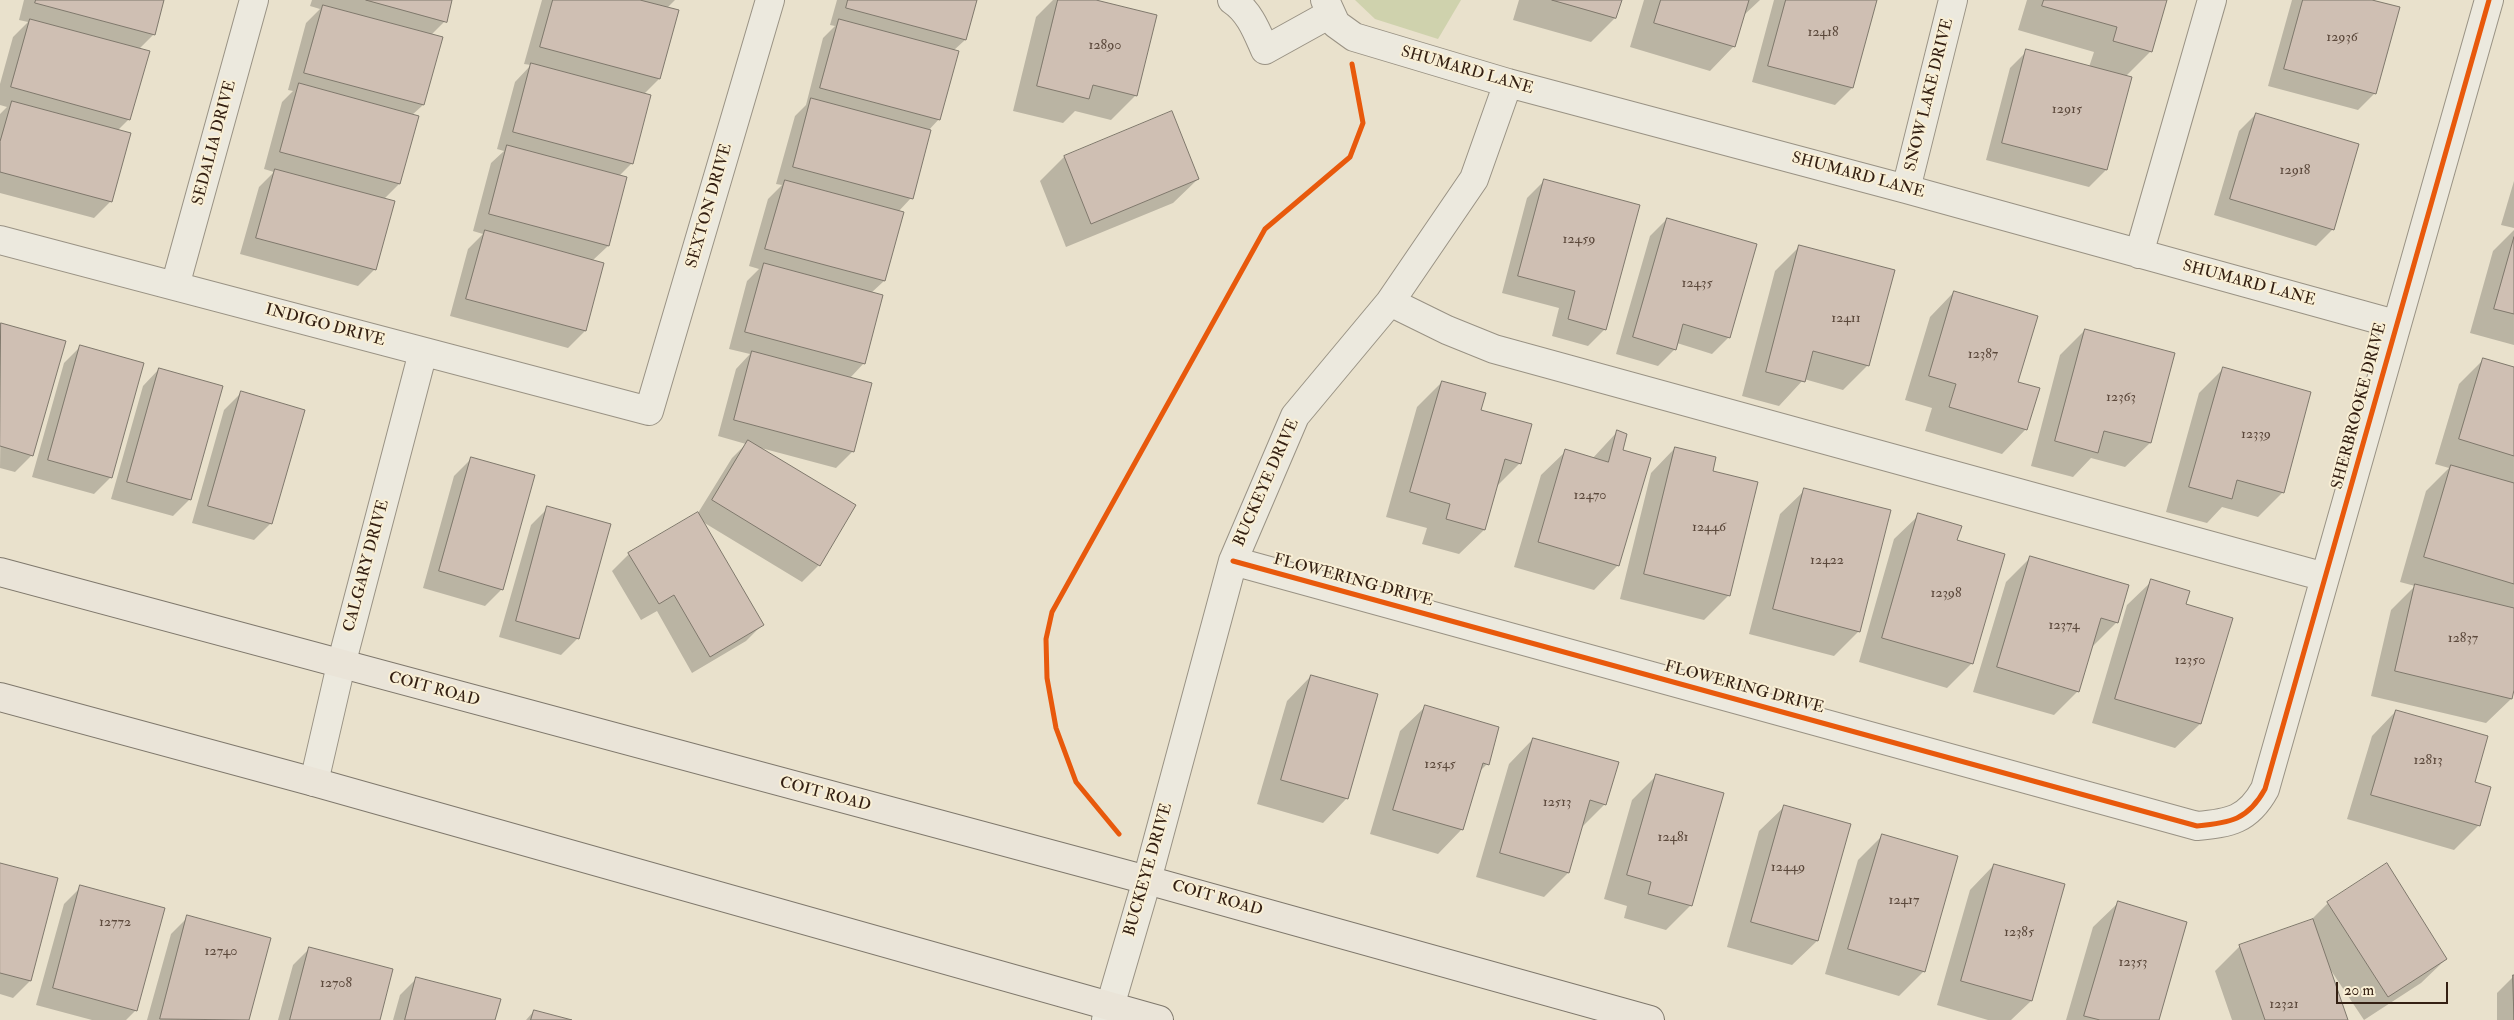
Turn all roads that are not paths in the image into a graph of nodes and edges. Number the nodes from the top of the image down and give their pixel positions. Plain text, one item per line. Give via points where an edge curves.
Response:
1 (254, 0) edge
2 (770, 0) edge
3 (1232, 0) edge
4 (1953, 0) edge
5 (2212, 0) edge
6 (2489, 0) edge
7 (1328, 7) edge
8 (1508, 83) junction
9 (1906, 189) junction
10 (0, 240) edge
11 (2139, 254) junction
12 (175, 286) junction
13 (1390, 302) junction
14 (2395, 324) junction
15 (423, 352) junction
16 (649, 411) joint
17 (1233, 561) junction
18 (0, 572) edge
19 (2325, 578) junction
20 (341, 665) junction
21 (0, 697) edge
22 (314, 782) junction
23 (2247, 813) joint
24 (1147, 880) junction
25 (1108, 1013) edge
26 (1159, 1020) edge
27 (1650, 1020) edge

1 - 12 street, SEDALIA DRIVE
2 - 16 street, SEXTON DRIVE
3 - 7 street via 1242,6 1251,19 1265,50
4 - 9 street, SNOW LAKE DRIVE
5 - 11 street
6 - 14 street, SHERBROOKE DRIVE
7 - 8 street, SHUMARD LANE via 1341,29 1354,37
8 - 9 street, SHUMARD LANE
8 - 13 street, BUCKEYE DRIVE via 1474,179
9 - 11 street, SHUMARD LANE
10 - 12 street, INDIGO DRIVE
11 - 14 street, SHUMARD LANE
12 - 15 street, INDIGO DRIVE
13 - 17 street, BUCKEYE DRIVE via 1295,416
13 - 19 street via 1494,349
14 - 19 street, SHERBROOKE DRIVE
15 - 16 street, INDIGO DRIVE
15 - 20 street, CALGARY DRIVE
17 - 23 street, FLOWERING DRIVE via 2197,826 2222,824
17 - 24 street, BUCKEYE DRIVE
18 - 20 main road, COIT ROAD
19 - 23 street, SHERBROOKE DRIVE via 2265,789 2257,804
20 - 22 street, CALGARY DRIVE
20 - 24 main road, COIT ROAD
21 - 22 main road
22 - 25 main road
24 - 25 street, BUCKEYE DRIVE
24 - 27 main road, COIT ROAD
25 - 26 main road

